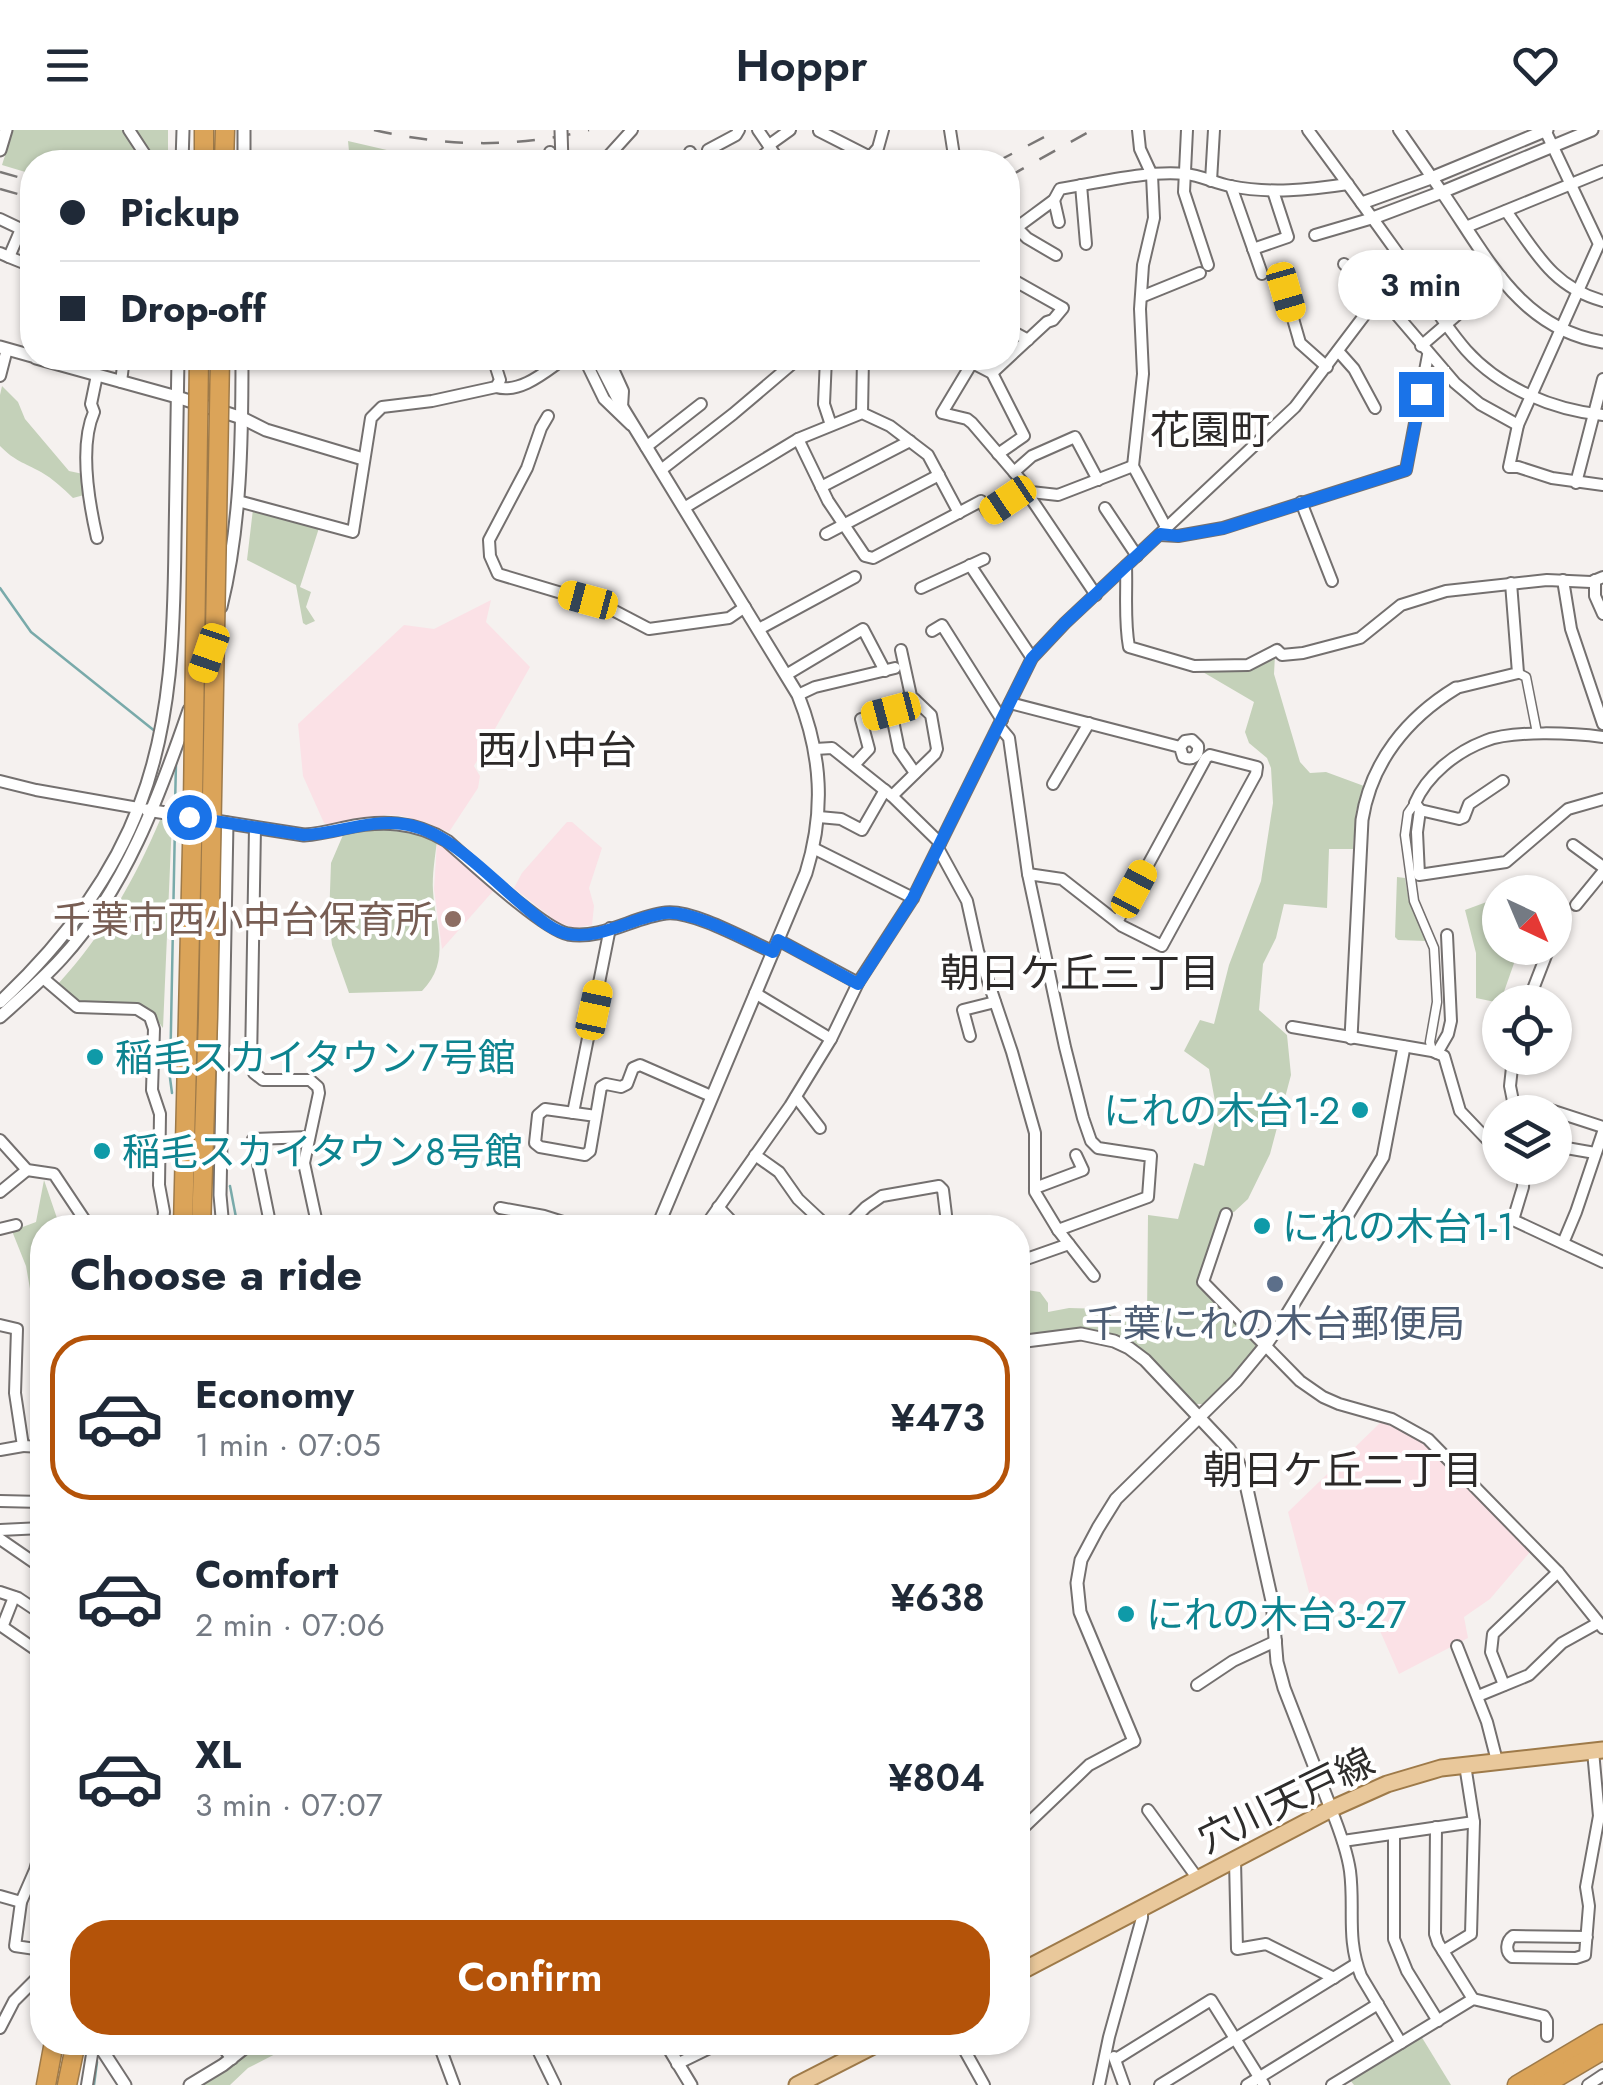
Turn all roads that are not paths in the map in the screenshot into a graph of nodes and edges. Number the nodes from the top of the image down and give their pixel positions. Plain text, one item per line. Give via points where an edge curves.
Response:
1 (6, 130) edge
2 (632, 130) edge
3 (738, 130) edge
4 (758, 130) edge
5 (790, 130) edge
6 (1138, 130) edge
7 (1187, 130) edge
8 (1214, 130) edge
9 (1308, 130) edge
10 (1399, 130) edge
11 (1546, 130) edge
12 (1592, 130) edge
13 (819, 131) edge
14 (770, 147) junction
15 (1553, 147) junction
16 (0, 150) edge
17 (614, 150) edge
18 (708, 150) dead end
19 (767, 150) edge
20 (772, 150) edge
21 (852, 150) edge
22 (1603, 171) edge
23 (1186, 174) junction
24 (1152, 175) junction
25 (1431, 178) junction
26 (1211, 181) junction
27 (1348, 184) junction
28 (1081, 185) junction
29 (1572, 185) junction
30 (1232, 186) junction
31 (1274, 192) junction
32 (1442, 192) junction
33 (1054, 200) junction
34 (1362, 203) junction
35 (1506, 211) junction
36 (1373, 218) junction
37 (1059, 222) dead end
38 (1020, 225) edge
39 (1466, 227) junction
40 (20, 231) edge
41 (1020, 235) edge
42 (1315, 235) dead end
43 (1086, 244) dead end
44 (1601, 244) edge
45 (1253, 249) junction
46 (5, 255) edge
47 (1056, 255) dead end
48 (1404, 263) junction
49 (1344, 264) dead end
50 (1280, 270) dead end
51 (1262, 274) dead end
52 (1501, 277) junction
53 (1020, 284) edge
54 (1578, 292) junction
55 (1141, 296) junction
56 (1378, 296) junction
57 (1603, 301) edge
58 (1446, 324) junction
59 (1561, 330) junction
60 (1020, 336) edge
61 (1028, 340) junction
62 (1603, 342) edge
63 (1020, 347) edge
64 (3, 348) edge
65 (1425, 350) junction
66 (1338, 351) junction
67 (1327, 366) junction
68 (80, 370) edge
69 (122, 370) edge
70 (178, 370) edge
71 (199, 370) edge
72 (220, 370) edge
73 (242, 370) edge
74 (497, 370) edge
75 (550, 370) edge
76 (590, 370) edge
77 (603, 370) edge
78 (613, 370) edge
79 (785, 370) edge
80 (825, 370) edge
81 (863, 370) edge
82 (962, 370) edge
83 (986, 370) edge
84 (995, 370) edge
85 (992, 373) junction
86 (97, 375) junction
87 (0, 376) edge
88 (1603, 380) edge
89 (121, 382) junction
90 (496, 387) junction
91 (1531, 395) junction
92 (178, 398) junction
93 (620, 403) junction
94 (701, 404) dead end
95 (1375, 408) dead end
96 (862, 414) junction
97 (1599, 414) edge
98 (548, 416) dead end
99 (242, 418) junction
100 (831, 425) junction
101 (1518, 425) junction
102 (636, 429) junction
103 (798, 439) junction
104 (910, 441) junction
105 (646, 447) junction
106 (998, 454) junction
107 (363, 459) junction
108 (1133, 466) junction
109 (661, 470) junction
110 (1014, 472) junction
111 (939, 475) junction
112 (1098, 480) junction
113 (1576, 483) junction
114 (1603, 486) edge
115 (821, 487) junction
116 (1028, 489) junction
117 (238, 501) junction
118 (1302, 502) junction
119 (684, 508) junction
120 (1105, 508) dead end
121 (959, 513) junction
122 (844, 525) junction
123 (1163, 532) junction
124 (826, 534) dead end
125 (97, 538) dead end
126 (1137, 556) junction
127 (984, 559) dead end
128 (970, 566) junction
129 (1126, 566) junction
130 (855, 577) dead end
131 (1599, 579) edge
132 (1564, 580) junction
133 (1332, 581) dead end
134 (1510, 583) junction
135 (921, 588) dead end
136 (1096, 594) junction
137 (746, 607) junction
138 (1603, 614) edge
139 (758, 629) junction
140 (932, 631) dead end
141 (901, 650) dead end
142 (1032, 658) junction
143 (1518, 672) junction
144 (786, 675) junction
145 (1456, 688) joint
146 (798, 695) junction
147 (916, 700) junction
148 (1010, 702) junction
149 (891, 711) junction
150 (1000, 723) junction
151 (1089, 723) junction
152 (1603, 724) edge
153 (1537, 733) junction
154 (1603, 738) edge
155 (815, 749) junction
156 (1201, 756) junction
157 (855, 764) junction
158 (916, 774) junction
159 (0, 781) edge
160 (1503, 781) dead end
161 (1054, 784) dead end
162 (888, 793) junction
163 (1603, 799) edge
164 (1418, 806) junction
165 (144, 810) junction
166 (818, 817) junction
167 (228, 822) junction
168 (255, 827) junction
169 (1574, 844) dead end
170 (939, 846) junction
171 (814, 848) junction
172 (1603, 870) edge
173 (1028, 874) junction
174 (913, 898) junction
175 (1576, 905) dead end
176 (1117, 922) junction
177 (610, 928) junction
178 (1447, 935) dead end
179 (776, 946) junction
180 (42, 978) junction
181 (858, 984) junction
182 (755, 993) junction
183 (0, 1002) edge
184 (994, 1002) junction
185 (0, 1017) edge
186 (1292, 1027) dead end
187 (970, 1036) dead end
188 (1351, 1038) junction
189 (830, 1039) junction
190 (1404, 1047) junction
191 (1435, 1052) junction
192 (711, 1096) junction
193 (796, 1097) junction
194 (573, 1113) junction
195 (596, 1116) junction
196 (1572, 1118) edge
197 (820, 1128) dead end
198 (1603, 1129) edge
199 (1482, 1135) edge
200 (309, 1137) junction
201 (0, 1140) edge
202 (1572, 1149) edge
203 (1596, 1153) junction
204 (755, 1155) junction
205 (1076, 1155) dead end
206 (27, 1170) junction
207 (1518, 1185) edge
208 (1035, 1188) junction
209 (0, 1192) edge
210 (500, 1208) dead end
211 (718, 1208) junction
212 (1226, 1214) dead end
213 (81, 1215) edge
214 (164, 1215) edge
215 (183, 1215) edge
216 (202, 1215) edge
217 (222, 1215) edge
218 (268, 1215) edge
219 (315, 1215) edge
220 (538, 1215) edge
221 (662, 1215) edge
222 (713, 1215) edge
223 (725, 1215) edge
224 (815, 1215) edge
225 (858, 1215) edge
226 (945, 1215) edge
227 (16, 1224) dead end
228 (0, 1230) edge
229 (1058, 1230) junction
230 (1562, 1242) junction
231 (1069, 1244) junction
232 (1030, 1258) edge
233 (1603, 1262) edge
234 (1094, 1276) dead end
235 (0, 1326) edge
236 (1030, 1340) edge
237 (1265, 1346) junction
238 (0, 1358) edge
239 (15, 1358) junction
240 (15, 1393) junction
241 (0, 1395) edge
242 (1200, 1417) junction
243 (23, 1446) junction
244 (30, 1446) edge
245 (0, 1450) edge
246 (0, 1500) edge
247 (30, 1501) edge
248 (30, 1529) edge
249 (0, 1530) edge
250 (0, 1538) edge
251 (30, 1559) edge
252 (1558, 1572) junction
253 (0, 1592) edge
254 (14, 1597) junction
255 (30, 1607) edge
256 (2, 1625) edge
257 (1601, 1626) edge
258 (1276, 1641) junction
259 (30, 1645) edge
260 (1457, 1646) dead end
261 (1504, 1685) junction
262 (1197, 1686) dead end
263 (1478, 1696) junction
264 (1134, 1741) joint
265 (1598, 1750) edge
266 (1497, 1762) junction
267 (1465, 1765) junction
268 (1331, 1809) junction
269 (1148, 1810) dead end
270 (1030, 1822) edge
271 (1474, 1822) junction
272 (1436, 1827) junction
273 (1394, 1834) junction
274 (1342, 1840) junction
275 (1235, 1860) junction
276 (1198, 1879) junction
277 (30, 1881) edge
278 (0, 1896) edge
279 (20, 1902) junction
280 (1142, 1908) junction
281 (1586, 1937) junction
282 (30, 1948) edge
283 (1443, 1950) junction
284 (1356, 1964) junction
285 (1030, 1967) edge
286 (1334, 1978) junction
287 (30, 1985) edge
288 (1474, 1999) junction
289 (1378, 2004) junction
290 (1438, 2020) junction
291 (0, 2028) edge
292 (1603, 2034) edge
293 (1547, 2036) dead end
294 (1235, 2038) junction
295 (1402, 2043) junction
296 (1107, 2049) junction
297 (1603, 2050) edge
298 (52, 2055) edge
299 (73, 2055) edge
300 (93, 2055) edge
301 (105, 2055) edge
302 (229, 2055) edge
303 (237, 2055) edge
304 (443, 2055) edge
305 (541, 2055) edge
306 (672, 2055) edge
307 (695, 2055) edge
308 (857, 2055) edge
309 (967, 2055) edge
310 (232, 2059) junction
311 (1116, 2059) junction
312 (677, 2064) junction
313 (1603, 2075) edge
314 (1261, 2081) edge
315 (1347, 2081) edge
316 (46, 2085) edge
317 (67, 2085) edge
318 (87, 2085) edge
319 (125, 2085) edge
320 (190, 2085) edge
321 (454, 2085) edge
322 (556, 2085) edge
323 (691, 2085) edge
324 (798, 2085) edge
325 (984, 2085) edge
326 (1099, 2085) edge
327 (1124, 2085) edge
328 (1160, 2085) edge
329 (1246, 2085) edge
330 (1332, 2085) edge
331 (1517, 2085) edge
332 (1544, 2085) edge
333 (1588, 2085) edge

1 - 16 street
2 - 17 street
3 - 18 street
4 - 14 street
5 - 14 street
6 - 24 street
7 - 23 street
8 - 26 street
9 - 27 street
10 - 25 street
11 - 15 street
11 - 25 street
12 - 15 street
13 - 21 street
14 - 19 street
14 - 20 street
15 - 29 street
15 - 32 street
22 - 29 street
23 - 24 street
23 - 26 street
23 - 55 street via 1184,192 1204,269
24 - 28 street
24 - 55 street via 1154,218
25 - 32 street
25 - 34 street
26 - 30 street
27 - 31 street
27 - 34 street
28 - 33 street via 1060,189
28 - 43 street
29 - 35 street
29 - 44 street
30 - 31 street
30 - 45 street
31 - 45 street via 1288,237
32 - 36 street
32 - 39 street
33 - 37 street
33 - 38 street
34 - 36 street
35 - 39 street
35 - 54 street via 1552,274
36 - 42 street
36 - 48 street
39 - 52 street
40 - 46 street
41 - 47 street
44 - 54 street
45 - 51 street
48 - 56 street
48 - 58 street
49 - 56 street
50 - 67 street via 1300,343
52 - 58 street
52 - 59 street via 1534,314
53 - 61 street via 1063,308
54 - 57 street
54 - 59 street
55 - 108 street via 1143,374
56 - 65 street
56 - 66 street
58 - 65 street
58 - 91 street via 1492,373
59 - 62 street
59 - 91 street
60 - 61 street
61 - 63 street
64 - 87 street
65 - 101 street via 1466,393
65 - 118 street via 1406,470
66 - 67 street
66 - 95 street
67 - 123 street via 1278,426
68 - 86 street
69 - 89 street
70 - 92 street
71 - 215 highway, bridge
72 - 216 highway, bridge
73 - 99 street
74 - 90 street
75 - 90 street via 506,390
76 - 102 street via 604,399
77 - 93 street
78 - 93 street via 623,391
79 - 109 street
80 - 100 street
81 - 96 street
82 - 106 street via 942,413 967,419
83 - 85 street
84 - 85 street
85 - 106 street via 1024,436
86 - 89 street
86 - 125 street via 86,478
88 - 97 street
89 - 92 street
90 - 107 street via 382,407 371,418
91 - 97 street
91 - 101 street
92 - 99 street
92 - 165 street via 171,668
93 - 102 street
94 - 105 street
96 - 100 street
96 - 104 street
97 - 113 street
98 - 137 street via 490,540 498,574 604,606 649,630 730,618
99 - 107 street
99 - 117 street
100 - 103 street
101 - 113 street via 1509,468
102 - 105 street
103 - 115 street
103 - 119 street
104 - 111 street
104 - 115 street
105 - 109 street
106 - 110 street
107 - 117 street via 353,532
108 - 112 street
108 - 123 street
109 - 119 street
110 - 112 street via 1074,437
110 - 116 street
111 - 121 street
111 - 122 street
112 - 116 street via 1058,495
113 - 114 street
115 - 122 street
116 - 121 street via 988,512 981,502
116 - 136 street
117 - 165 street via 209,653 175,752
118 - 123 street via 1224,528
118 - 133 street
119 - 137 street
120 - 126 street
121 - 122 street via 872,558
122 - 124 street
123 - 126 street
126 - 129 street
127 - 128 street
128 - 135 street
128 - 142 street
129 - 134 street via 1129,648 1194,666 1248,665 1277,650 1292,654 1345,642 1415,600
129 - 136 street
130 - 139 street
131 - 132 street
131 - 138 street via 1595,596
132 - 134 street
132 - 152 street via 1571,629
134 - 143 street
136 - 142 street
137 - 139 street
139 - 144 street
140 - 150 street via 942,625
141 - 147 street
142 - 148 street
143 - 145 street
143 - 153 street via 1526,677
144 - 146 street
144 - 146 street via 863,629 890,670
145 - 188 street via 1407,726 1368,793
146 - 155 street
147 - 149 street
147 - 158 street via 931,715 937,748
148 - 150 street
148 - 151 street
149 - 157 street via 861,719 868,749
149 - 158 street via 900,750
150 - 170 street
150 - 173 street via 1009,738
151 - 156 street via 1180,747 1192,740
151 - 161 street
153 - 154 street
153 - 164 street via 1486,740 1468,750 1429,779
155 - 157 street via 832,748
155 - 166 street
156 - 176 street
156 - 176 street via 1256,767 1256,774 1162,946
157 - 162 street
158 - 162 street
159 - 165 street
160 - 164 street via 1459,819
162 - 166 street via 862,830
162 - 170 street
163 - 164 street via 1568,809 1506,862 1418,875
164 - 191 street via 1408,813 1405,835 1414,900 1434,948
165 - 167 street
165 - 180 street via 132,852 100,906
165 - 183 street via 54,948
166 - 171 street
167 - 168 street
167 - 217 street
168 - 177 street via 304,835 378,822 420,828 447,841 560,932
168 - 200 street via 250,1063 263,1080 304,1079 318,1087
169 - 172 street
170 - 174 street
170 - 184 street via 967,901
171 - 174 street
171 - 179 street
172 - 175 street
173 - 176 street via 1062,879
173 - 229 street via 1091,1141 1098,1148 1151,1156 1148,1197
174 - 181 street
177 - 179 street via 682,913
177 - 194 street
178 - 191 street via 1450,1021
179 - 181 street
179 - 182 street
180 - 185 street
180 - 214 street via 77,1007 137,1010 150,1017
181 - 189 street
182 - 189 street
182 - 192 street
184 - 187 street via 963,1010
184 - 208 street via 1035,1133
186 - 188 street
188 - 190 street
189 - 193 street
190 - 191 street
190 - 237 street via 1382,1157
191 - 199 street via 1447,1062 1460,1112
192 - 195 street via 640,1065 627,1084 601,1087
192 - 221 street
193 - 197 street
193 - 204 street
194 - 195 street
194 - 195 street via 538,1115 536,1143 585,1156
196 - 198 street
198 - 203 street
200 - 218 street via 253,1139
200 - 219 street via 304,1163
201 - 206 street
202 - 203 street
203 - 230 street
204 - 211 street
204 - 224 street
205 - 208 street via 1083,1170
206 - 209 street
206 - 213 street via 54,1174
207 - 230 street via 1513,1220
208 - 229 street
210 - 220 street
211 - 222 street
211 - 223 street
212 - 237 street via 1203,1282
225 - 226 street via 882,1196 939,1186
227 - 228 street
229 - 231 street
230 - 233 street
231 - 232 street
231 - 234 street
235 - 239 street via 18,1329
236 - 242 street via 1082,1334 1114,1341 1145,1360
237 - 242 street
237 - 252 street via 1322,1396 1392,1419 1428,1440
238 - 239 street
239 - 240 street
240 - 241 street
240 - 243 street
242 - 258 street via 1242,1471
242 - 264 street via 1116,1498 1078,1573 1080,1612
243 - 244 street
243 - 245 street
246 - 247 street
248 - 249 street
250 - 251 street
252 - 257 street
252 - 261 street via 1494,1634 1492,1652
253 - 254 street
254 - 255 street
254 - 256 street
256 - 259 street
257 - 261 street via 1562,1643 1530,1674
258 - 262 street
258 - 268 street via 1284,1688
260 - 263 street
261 - 263 street
263 - 266 street
264 - 270 street via 1089,1765
265 - 266 main road, 穴川天戸線
265 - 281 street
266 - 267 main road, 穴川天戸線
267 - 268 main road, 穴川天戸線 via 1410,1776
267 - 271 street
268 - 274 street
268 - 275 main road, 穴川天戸線
269 - 276 street
271 - 272 street
271 - 283 street via 1471,1934
272 - 273 street
272 - 283 street via 1434,1926
273 - 274 street
273 - 290 street via 1394,1939
274 - 284 street
275 - 276 main road, 穴川天戸線
275 - 286 street via 1238,1949 1266,1944
276 - 280 main road, 穴川天戸線
277 - 279 street
278 - 279 street
279 - 282 street via 15,1946
280 - 285 main road, 穴川天戸線
280 - 296 street
281 - 281 street via 1585,1955 1576,1958 1512,1958 1508,1951 1513,1936
283 - 288 street
284 - 286 street
284 - 289 street
286 - 294 street
287 - 291 street
288 - 290 street
288 - 293 street via 1544,2016
289 - 295 street
289 - 314 street
290 - 295 street
292 - 331 highway
294 - 311 street via 1211,2000
294 - 314 street
294 - 328 street
295 - 315 street
296 - 311 street
296 - 326 street
297 - 332 highway
298 - 316 highway
299 - 317 highway
300 - 318 street
301 - 319 street
302 - 310 street
303 - 310 street
304 - 321 street
305 - 322 street
306 - 312 street
307 - 312 street
308 - 324 main road
309 - 325 street
310 - 320 street
311 - 327 street
312 - 323 street
313 - 333 street
314 - 329 street
315 - 330 street

